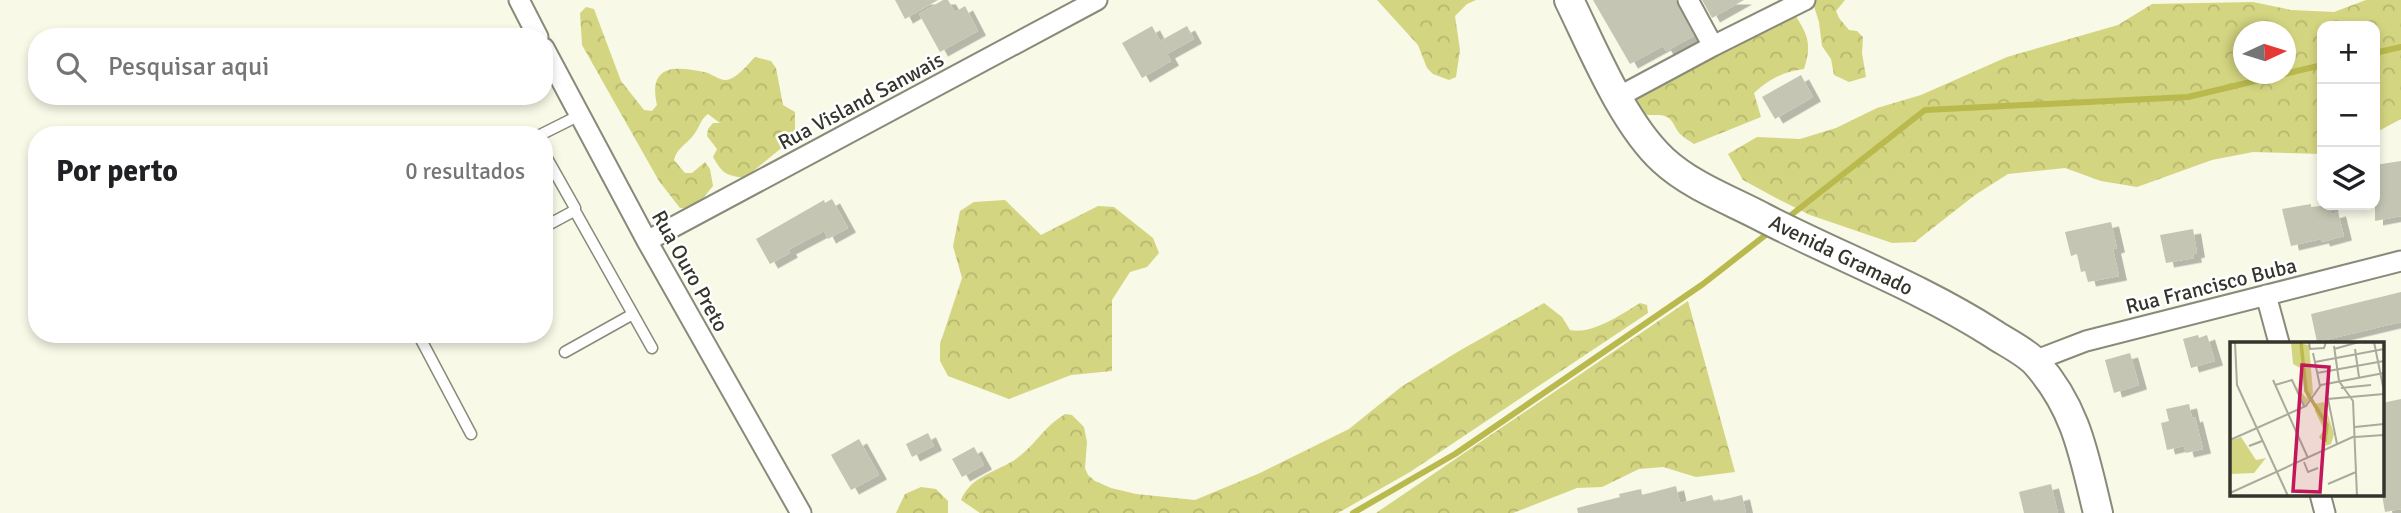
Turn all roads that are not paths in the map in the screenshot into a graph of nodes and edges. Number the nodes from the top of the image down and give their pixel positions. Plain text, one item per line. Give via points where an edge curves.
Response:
1 (519, 0) edge
2 (1097, 0) edge
3 (1569, 0) edge
4 (1688, 0) edge
5 (1803, 0) edge
6 (533, 28) edge
7 (1713, 46) junction
8 (553, 65) edge
9 (1618, 97) junction
10 (580, 115) junction
11 (553, 128) edge
12 (553, 170) edge
13 (575, 211) junction
14 (553, 222) edge
15 (647, 241) junction
16 (2401, 261) edge
17 (2266, 295) junction
18 (633, 314) junction
19 (2279, 342) edge
20 (423, 343) edge
21 (652, 348) dead end
22 (565, 352) dead end
23 (2034, 361) junction
24 (471, 433) dead end
25 (2321, 496) edge
26 (801, 513) edge
27 (2098, 513) edge
28 (2325, 513) edge

1 - 6 street
2 - 15 street, Rua Visland Sanwais
3 - 9 street, Avenida Gramado
4 - 7 street
5 - 7 street
7 - 9 street
8 - 10 street, Rua Ouro Preto
9 - 23 street, Avenida Gramado via 1663,160 1701,186 1964,316
10 - 11 lane
10 - 15 street, Rua Ouro Preto
12 - 13 lane
13 - 14 lane
13 - 18 lane
15 - 26 street, Rua Ouro Preto
16 - 17 street, Rua Francisco Buba
17 - 19 street
17 - 23 street, Rua Francisco Buba via 2086,341
18 - 21 lane
18 - 22 lane
20 - 24 lane
23 - 27 street, Avenida Gramado via 2079,432
25 - 28 street

